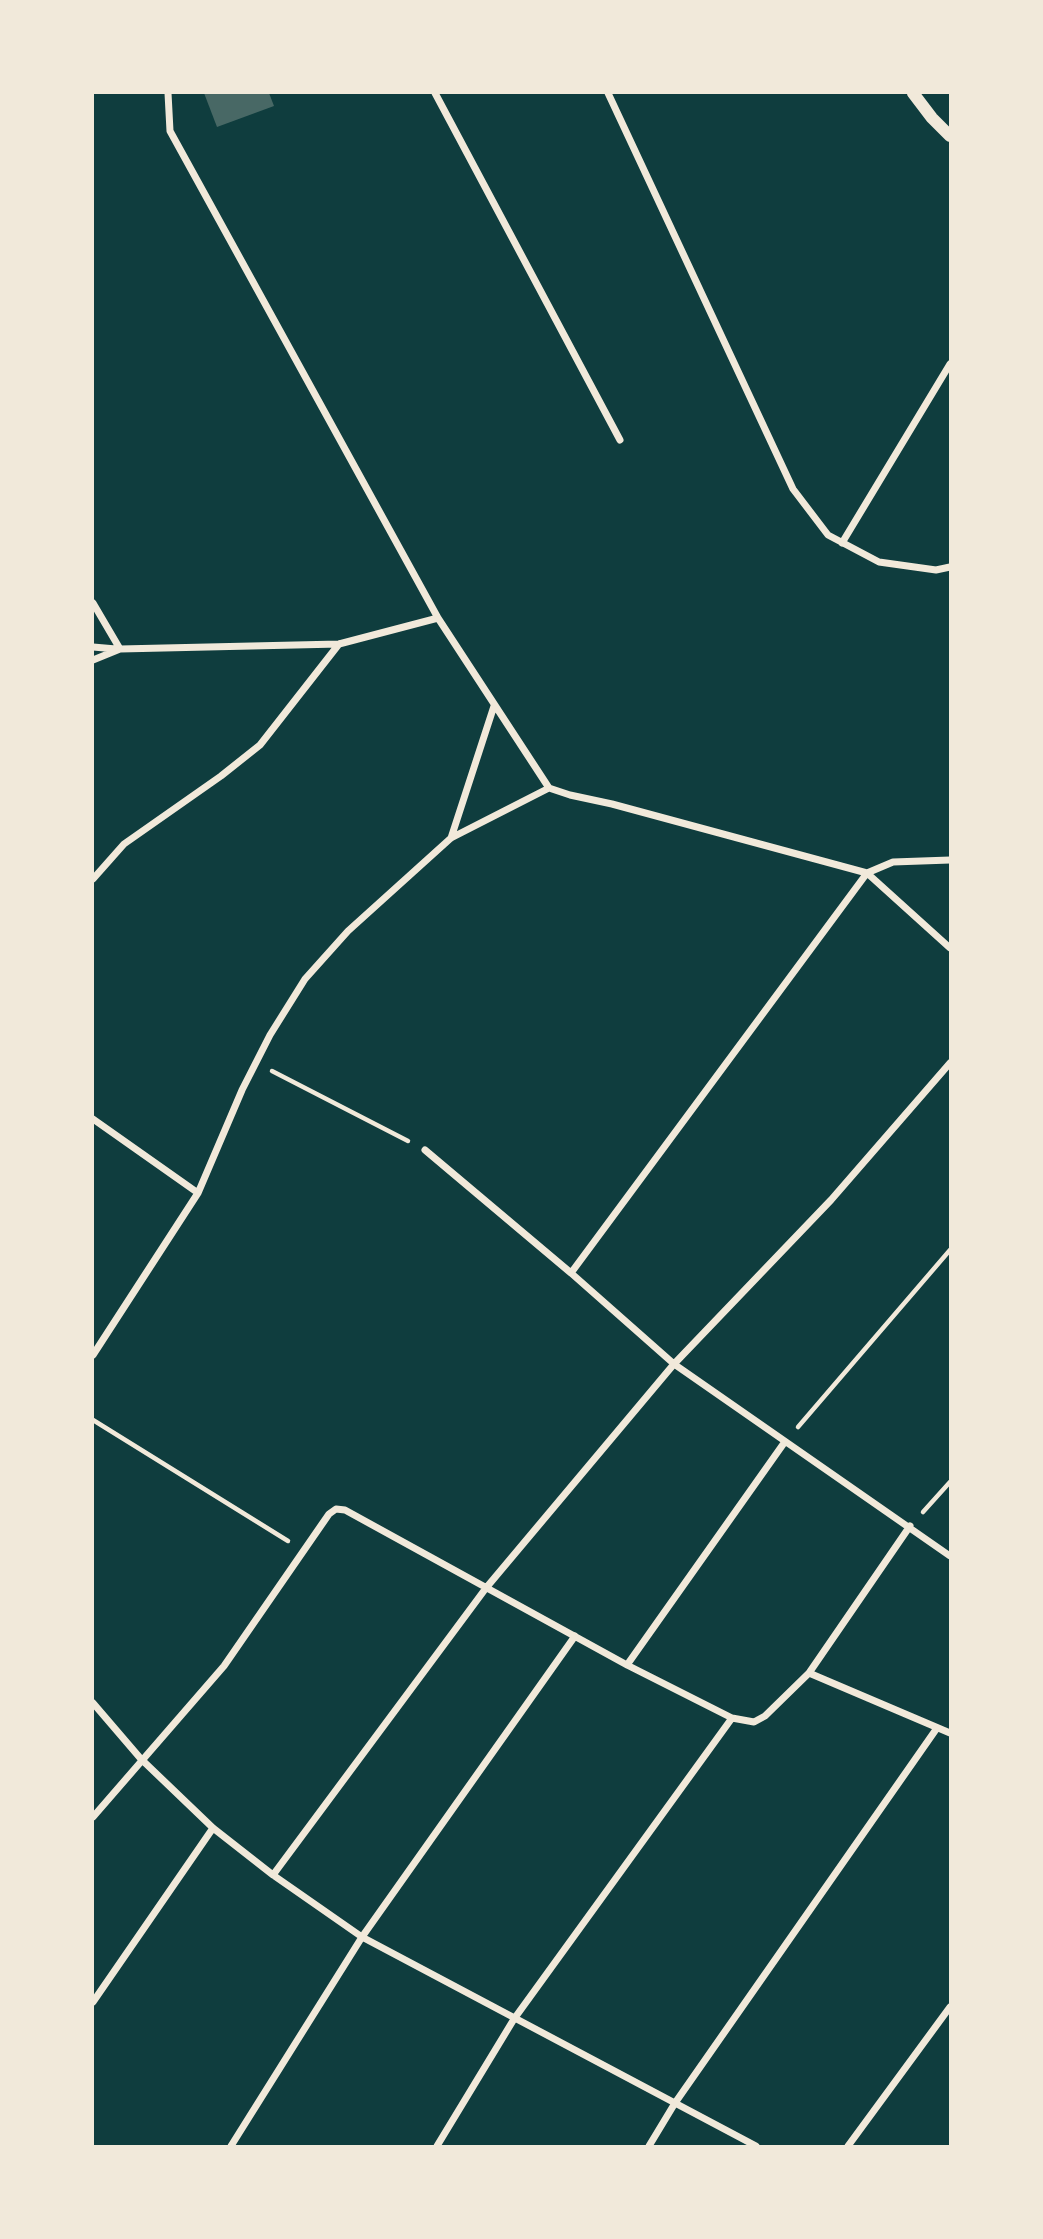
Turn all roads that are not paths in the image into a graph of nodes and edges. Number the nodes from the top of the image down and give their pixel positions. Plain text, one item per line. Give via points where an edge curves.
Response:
1 (168, 93) edge
2 (435, 93) edge
3 (608, 93) edge
4 (921, 96) edge
5 (950, 136) edge
6 (950, 364) edge
7 (620, 440) dead end
8 (842, 543) junction
9 (950, 567) edge
10 (93, 603) edge
11 (438, 618) junction
12 (339, 644) junction
13 (93, 647) edge
14 (120, 649) junction
15 (93, 660) edge
16 (494, 706) junction
17 (549, 788) junction
18 (451, 838) junction
19 (950, 860) edge
20 (867, 873) junction
21 (93, 879) edge
22 (950, 948) edge
23 (950, 1063) edge
24 (93, 1119) edge
25 (425, 1150) road end
26 (198, 1193) junction
27 (571, 1273) junction
28 (93, 1355) edge
29 (674, 1364) junction
30 (784, 1443) junction
31 (910, 1526) junction
32 (950, 1556) edge
33 (486, 1588) junction
34 (575, 1636) junction
35 (627, 1665) junction
36 (809, 1673) junction
37 (93, 1703) edge
38 (732, 1718) junction
39 (937, 1728) junction
40 (950, 1733) edge
41 (141, 1759) junction
42 (93, 1816) edge
43 (213, 1828) junction
44 (272, 1875) junction
45 (362, 1937) junction
46 (93, 2002) edge
47 (950, 2007) edge
48 (514, 2019) junction
49 (675, 2103) junction
50 (231, 2146) edge
51 (437, 2146) edge
52 (649, 2146) edge
53 (756, 2146) edge
54 (848, 2146) edge

1 - 11 street via 170,131
2 - 7 street
3 - 8 street via 793,489 828,535
4 - 5 street
6 - 8 street
8 - 9 street via 879,562 936,570
10 - 14 street
11 - 12 street
11 - 16 street
12 - 14 street
12 - 21 street via 260,744 124,844
13 - 14 street
14 - 15 street
16 - 17 street
16 - 18 street
17 - 18 street
17 - 20 street
18 - 26 street via 348,931 304,979 256,1062
19 - 20 street via 893,862
20 - 22 street
20 - 27 street
23 - 29 street via 831,1200
24 - 26 street
25 - 27 street
26 - 28 street
27 - 29 street
29 - 30 street
29 - 33 street
30 - 31 street
30 - 35 street
31 - 32 street
31 - 36 street
33 - 34 street
33 - 41 street via 336,1509 224,1666
33 - 44 street
34 - 35 street
34 - 45 street
35 - 38 street
36 - 38 street via 754,1723
36 - 39 street
37 - 41 street
38 - 48 street
39 - 40 street
39 - 49 street
41 - 42 street
41 - 43 street
43 - 44 street
43 - 46 street
44 - 45 street
45 - 48 street
45 - 50 street
47 - 54 street
48 - 49 street
48 - 51 street
49 - 52 street
49 - 53 street

